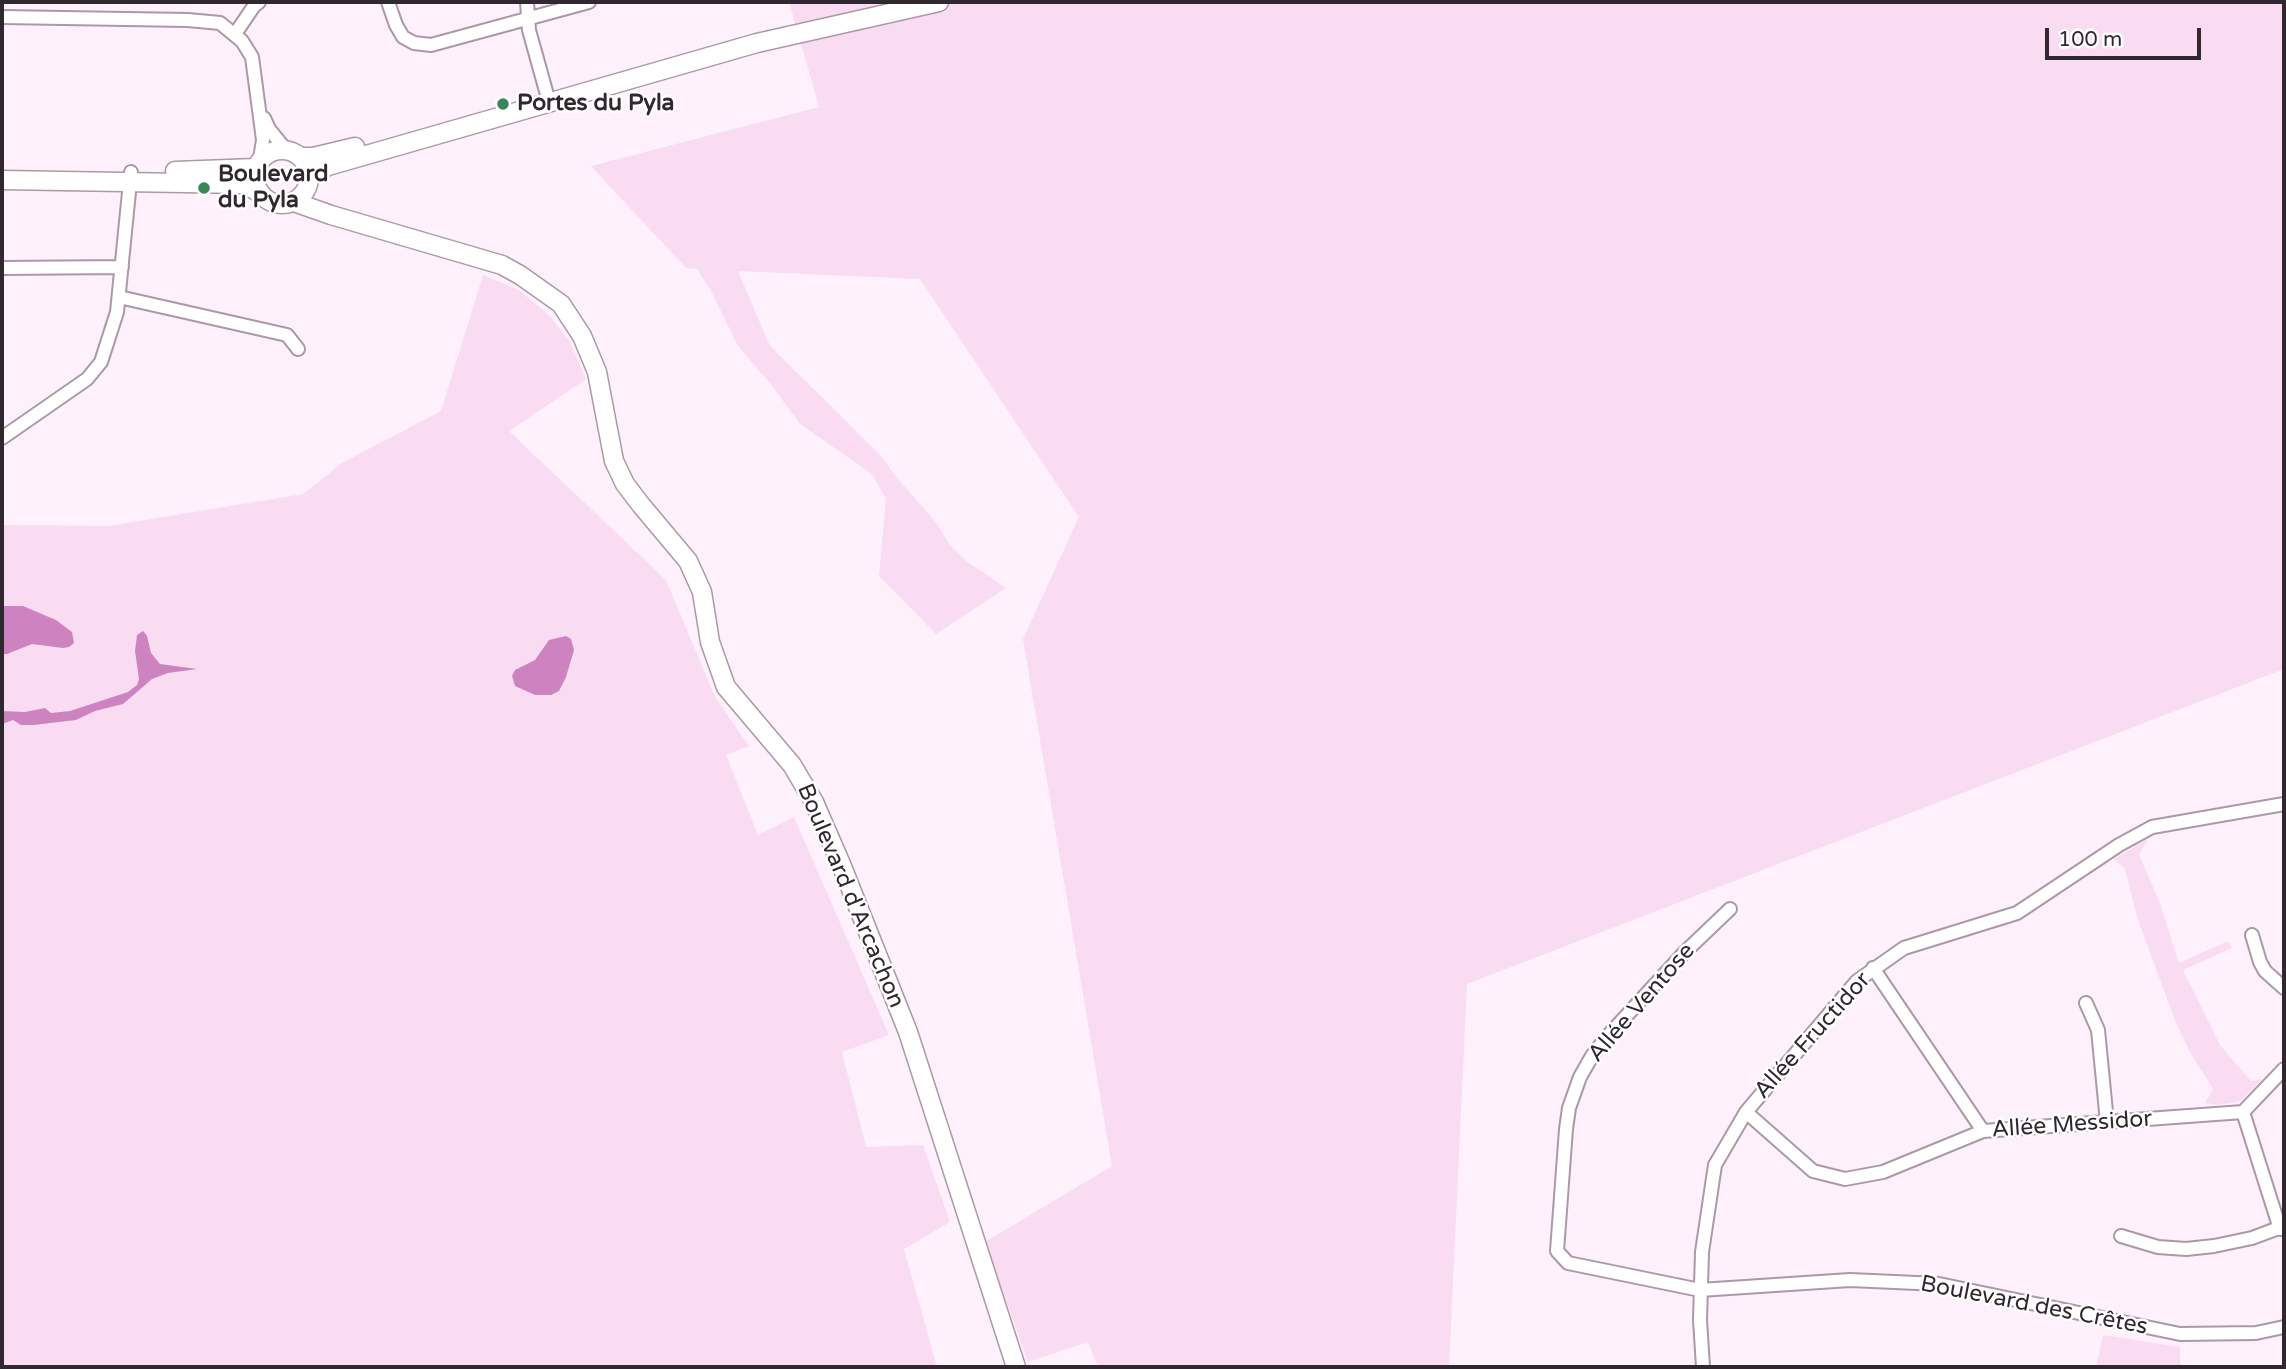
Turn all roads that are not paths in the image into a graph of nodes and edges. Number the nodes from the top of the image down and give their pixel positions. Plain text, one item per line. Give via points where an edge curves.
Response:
1 (259, 2) edge
2 (388, 2) edge
3 (527, 2) edge
4 (589, 2) edge
5 (939, 2) edge
6 (2, 17) edge
7 (528, 19) junction
8 (235, 34) junction
9 (544, 103) junction
10 (259, 104) junction
11 (293, 153) junction
12 (258, 164) junction
13 (2, 177) edge
14 (131, 177) junction
15 (309, 181) junction
16 (258, 192) junction
17 (294, 202) junction
18 (331, 215) junction
19 (122, 267) junction
20 (2, 268) edge
21 (119, 297) junction
22 (299, 349) dead end
23 (2, 438) edge
24 (2284, 804) edge
25 (1730, 909) dead end
26 (2252, 935) dead end
27 (1873, 968) junction
28 (2284, 988) edge
29 (2087, 1003) dead end
30 (2284, 1069) edge
31 (1746, 1112) junction
32 (2243, 1112) junction
33 (2107, 1122) junction
34 (1983, 1131) junction
35 (2282, 1228) edge
36 (2121, 1236) dead end
37 (1700, 1290) junction
38 (2284, 1327) edge
39 (1016, 1367) edge
40 (1703, 1367) edge

1 - 8 street
2 - 7 street via 403,37 426,45
3 - 7 street
4 - 7 street
5 - 9 main road via 757,43
6 - 8 street via 210,21
7 - 9 street
8 - 10 street via 251,57
9 - 11 main road via 316,156
9 - 15 main road via 328,166
10 - 11 street via 269,129
10 - 12 street via 263,140
11 - 12 main road via 277,150
11 - 15 main road via 307,167
12 - 14 main road
12 - 16 main road via 254,180
13 - 14 main road
14 - 16 main road via 244,184
14 - 19 street
15 - 17 main road
15 - 18 main road via 318,204
16 - 17 main road via 271,202
17 - 18 main road, Boulevard d'Arcachon
18 - 39 main road, Boulevard d'Arcachon via 502,265 561,304 582,336 597,372 614,461 625,484 688,561 702,592 710,642 726,687 792,765 841,864 908,1032
19 - 20 street
19 - 21 street
21 - 22 street via 287,335
21 - 23 street via 96,371
24 - 27 street, Allée Fructidor via 2152,827 2017,913 1904,947
25 - 37 street, Allée Ventose via 1592,1056 1580,1077 1566,1129 1557,1251 1568,1263
26 - 28 street via 2265,971
27 - 31 street, Allée Fructidor
27 - 34 street
29 - 33 street via 2098,1030
30 - 32 street
31 - 34 street, Allée Messidor via 1813,1171 1845,1180 1883,1171
31 - 37 street, Allée Fructidor via 1715,1165
32 - 33 street, Allée Messidor
32 - 35 street
33 - 34 street, Allée Messidor
35 - 36 street via 2186,1250
37 - 38 street, Boulevard des Crêtes via 1850,1280 1939,1284 2180,1334 2256,1333
37 - 40 street, Allée Fructidor

